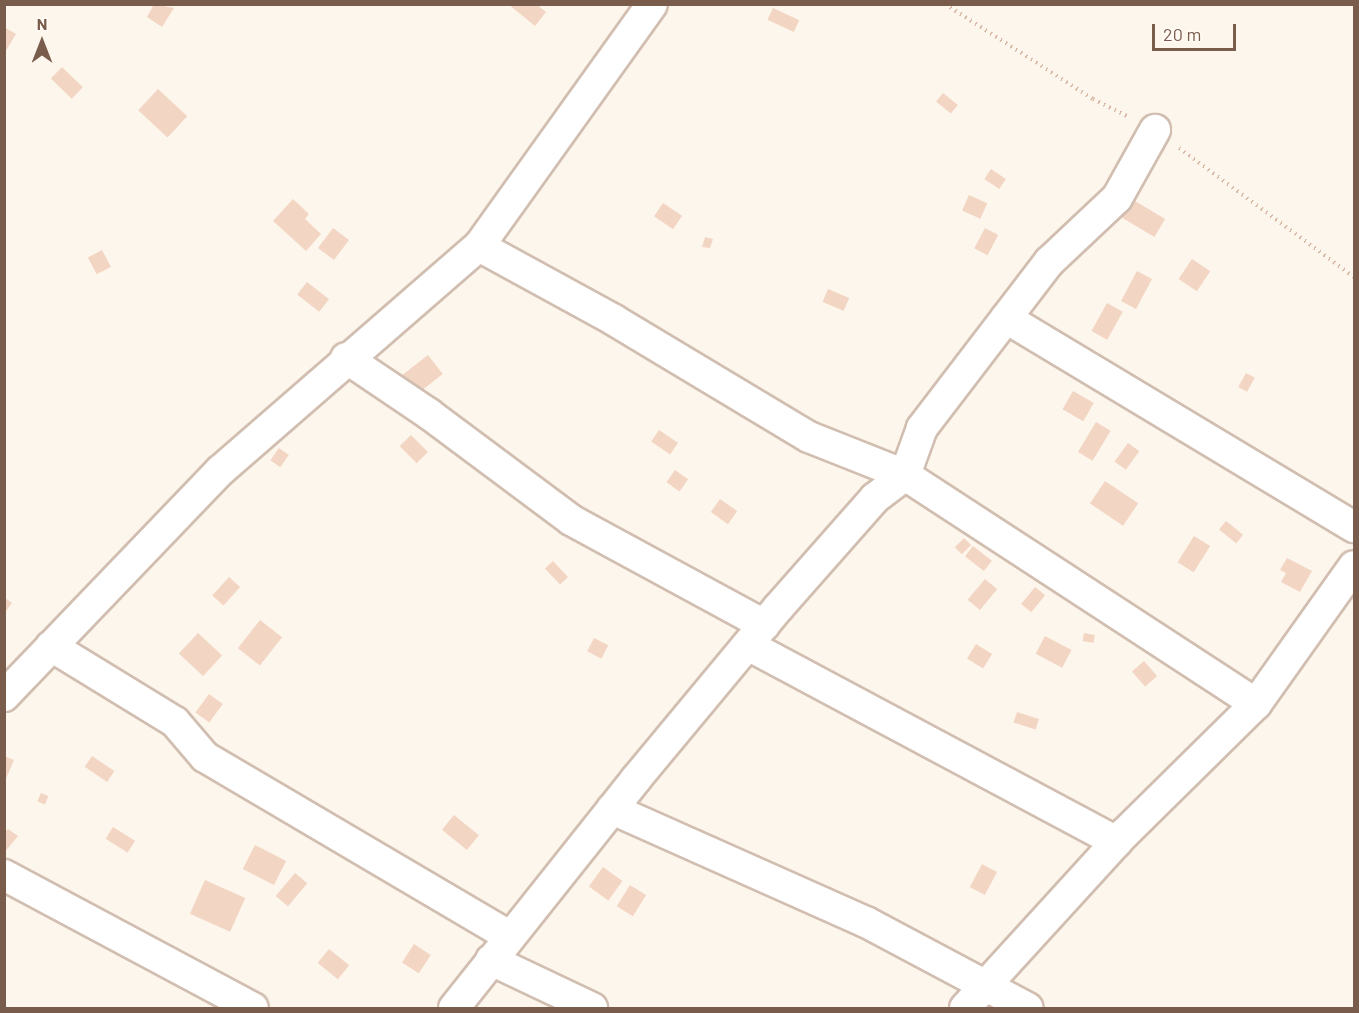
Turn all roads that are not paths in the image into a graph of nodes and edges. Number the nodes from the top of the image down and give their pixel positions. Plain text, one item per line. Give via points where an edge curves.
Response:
1 (652, 4) edge
2 (1155, 130) road end
3 (479, 246) junction
4 (1006, 318) junction
5 (346, 358) junction
6 (905, 475) junction
7 (1354, 527) edge
8 (1354, 566) edge
9 (756, 635) junction
10 (51, 646) junction
11 (4, 696) edge
12 (1256, 704) junction
13 (612, 809) junction
14 (1117, 842) junction
15 (4, 875) edge
16 (510, 937) junction
17 (491, 960) junction
18 (985, 986) junction
19 (253, 1008) edge
20 (454, 1008) edge
21 (592, 1008) edge
22 (966, 1008) edge
23 (1028, 1008) edge

1 - 3 street
2 - 4 street via 1117,198 1049,262
3 - 5 street
3 - 6 street via 614,320 809,436
4 - 6 street via 922,428
4 - 7 street
5 - 9 street via 429,414 571,520
5 - 10 street via 221,470
6 - 9 street via 875,498
6 - 12 street
8 - 12 street
9 - 13 street
9 - 14 street
10 - 11 street
10 - 16 street via 176,722 205,757
12 - 14 street
13 - 16 street
13 - 18 street via 866,922
14 - 18 street
15 - 19 street
16 - 17 street
17 - 20 street
17 - 21 street
18 - 22 street
18 - 23 street

